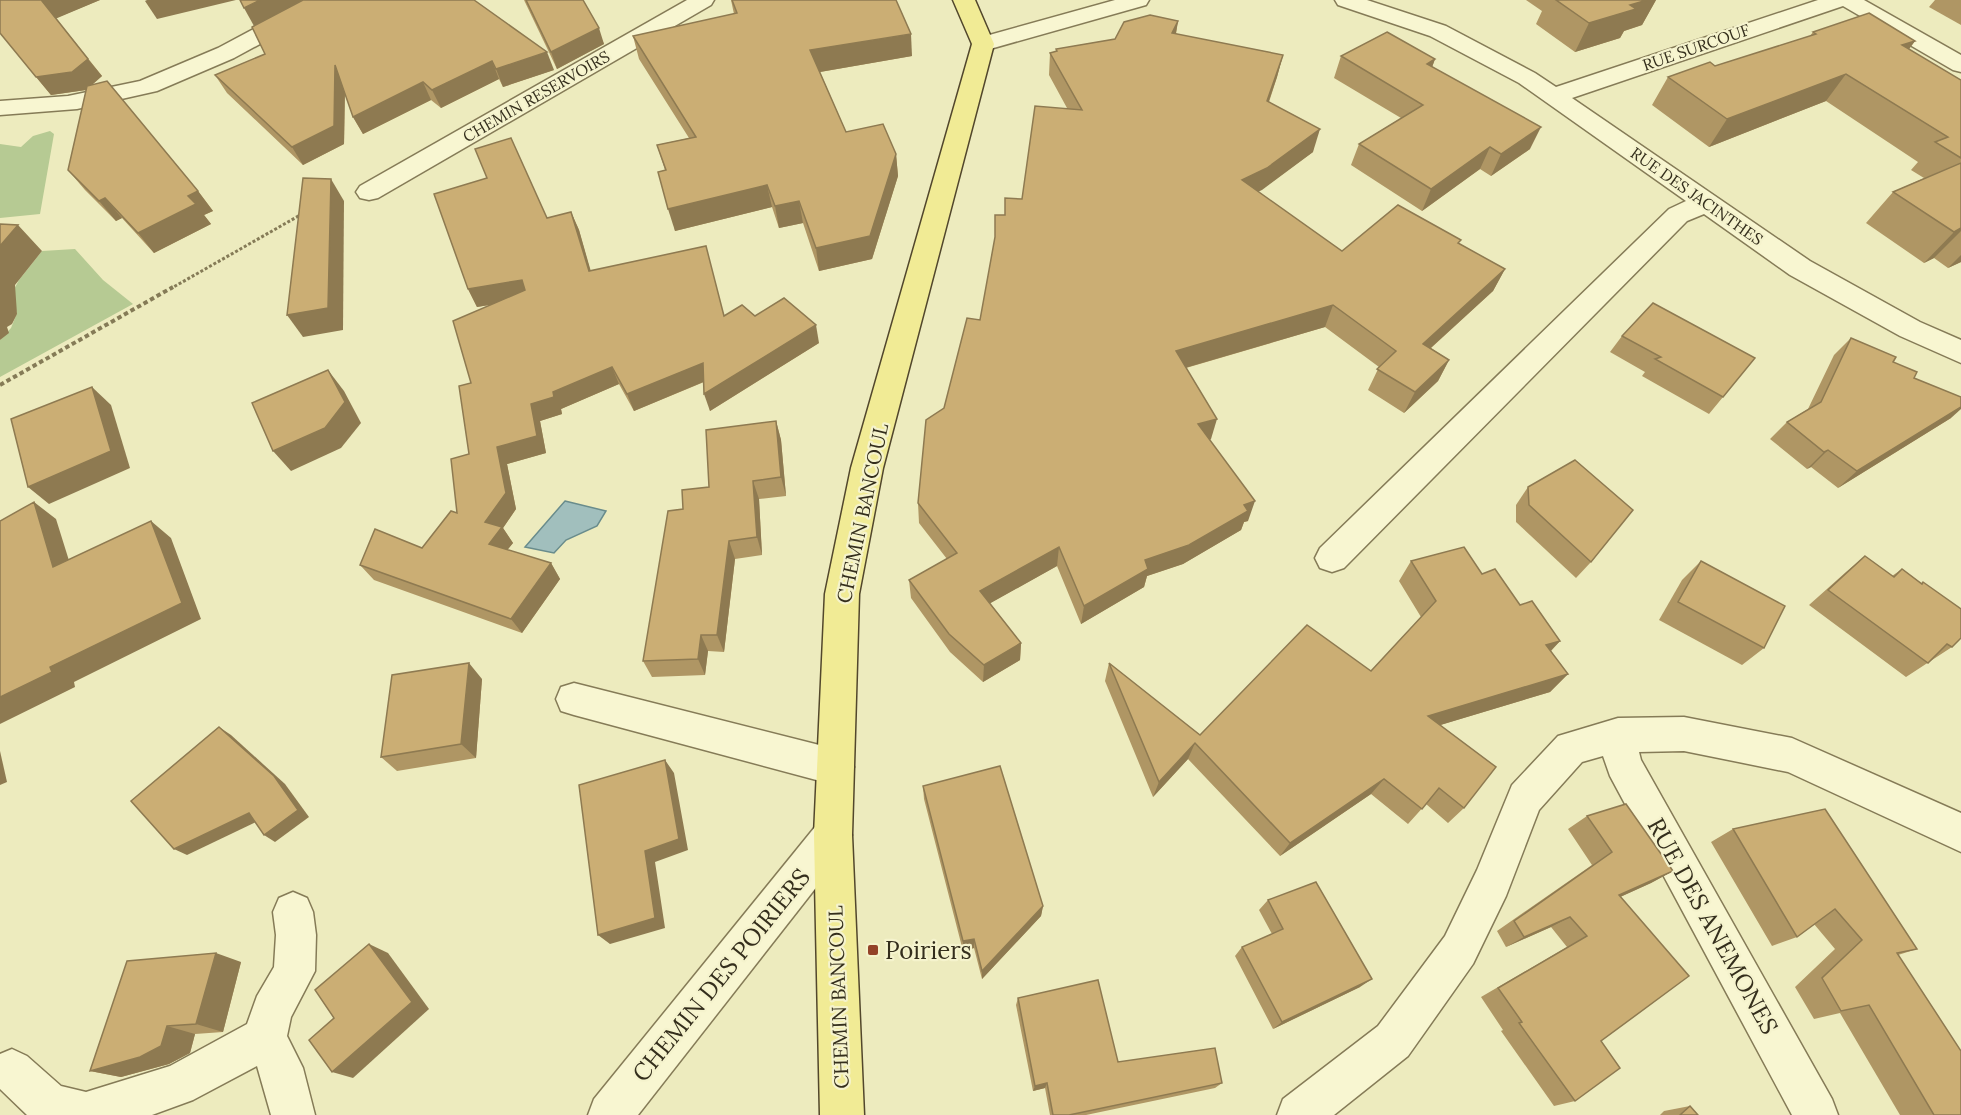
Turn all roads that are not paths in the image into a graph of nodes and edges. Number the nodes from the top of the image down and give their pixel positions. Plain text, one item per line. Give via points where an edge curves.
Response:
1 (324, 0) edge
2 (703, 0) edge
3 (964, 0) edge
4 (1138, 0) edge
5 (1347, 0) edge
6 (1401, 0) edge
7 (1840, 0) edge
8 (1848, 0) edge
9 (1438, 31) junction
10 (983, 44) junction
11 (1961, 65) edge
12 (1554, 96) junction
13 (0, 108) edge
14 (369, 192) dead end
15 (1707, 202) junction
16 (1961, 352) edge
17 (1332, 558) dead end
18 (574, 699) dead end
19 (1618, 735) junction
20 (835, 767) junction
21 (1961, 833) edge
22 (833, 835) junction
23 (293, 912) dead end
24 (264, 1038) junction
25 (12, 1071) dead end
26 (293, 1115) edge
27 (610, 1115) edge
28 (842, 1115) edge
29 (1299, 1115) edge
30 (1816, 1115) edge

1 - 13 street via 197,66 146,85 51,105
2 - 14 street, CHEMIN RESERVOIRS
3 - 10 main road
4 - 10 street
5 - 9 street, RUE DES JACINTHES
6 - 9 street, RUE DES JACINTHES
7 - 12 street, RUE SURCOUF
8 - 11 street
9 - 12 street, RUE DES JACINTHES
10 - 20 main road, CHEMIN BANCOUL via 865,479 842,594
12 - 15 street, RUE DES JACINTHES
15 - 16 street, RUE DES JACINTHES via 1800,268 1910,329
15 - 17 street via 1678,215
18 - 20 street
19 - 21 street via 1684,734 1792,755
19 - 29 street via 1571,748 1524,798 1460,951 1393,1041
19 - 30 street, RUE DES ANEMONES via 1623,764
20 - 22 main road, CHEMIN BANCOUL
22 - 27 street, CHEMIN DES POIRIERS
22 - 28 main road, CHEMIN BANCOUL
23 - 24 street via 294,971 272,1011
24 - 25 street via 178,1085 86,1114 49,1105
24 - 26 street via 280,1068

